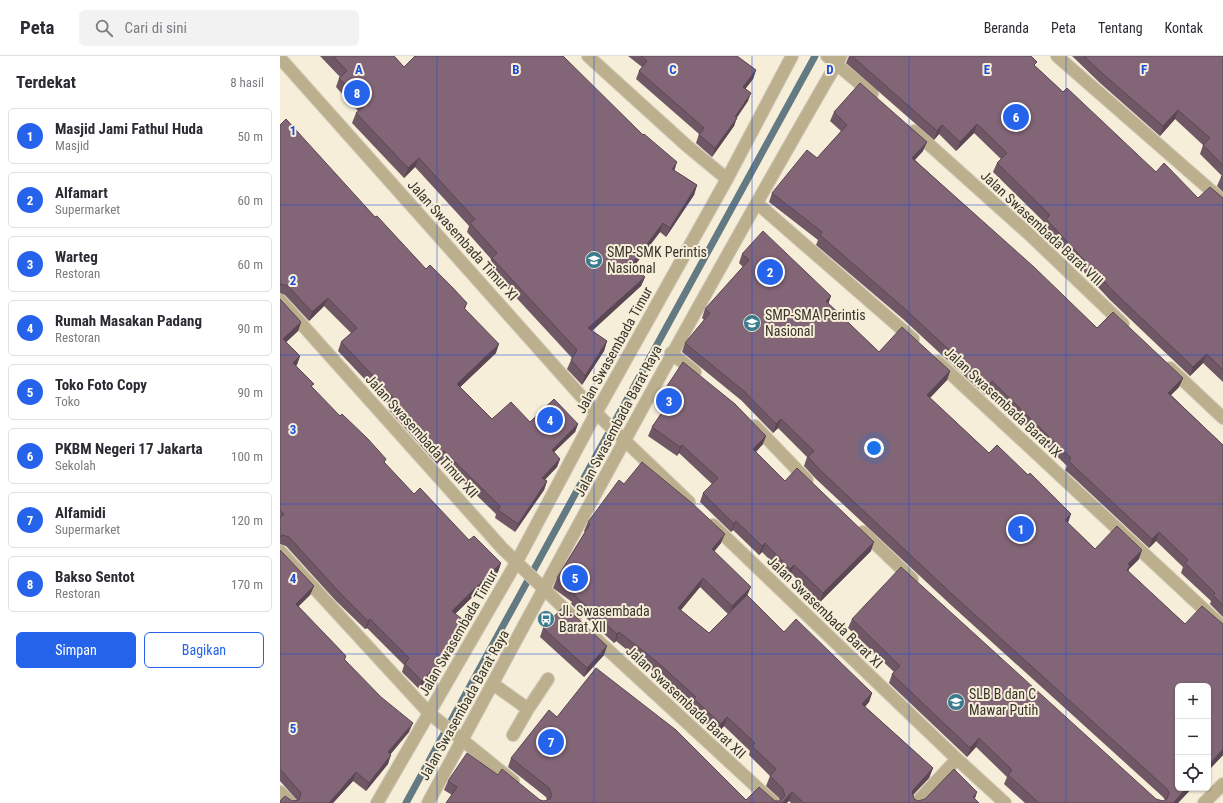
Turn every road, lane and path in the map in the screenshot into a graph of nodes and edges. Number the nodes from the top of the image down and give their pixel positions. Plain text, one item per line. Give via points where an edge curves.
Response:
1 (588, 56) edge
2 (792, 56) edge
3 (1057, 56) edge
4 (280, 58) edge
5 (833, 58) edge
6 (881, 102) edge
7 (903, 122) edge
8 (727, 179) junction
9 (1223, 201) edge
10 (758, 204) junction
11 (280, 300) edge
12 (1135, 334) edge
13 (672, 353) junction
14 (1162, 361) edge
15 (701, 378) edge
16 (598, 414) junction
17 (748, 418) edge
18 (1223, 418) edge
19 (622, 437) junction
20 (816, 489) edge
21 (856, 526) edge
22 (280, 551) edge
23 (518, 564) junction
24 (542, 586) junction
25 (924, 590) edge
26 (1223, 627) edge
27 (548, 679) dead end
28 (493, 684) junction
29 (528, 709) junction
30 (432, 715) junction
31 (513, 735) dead end
32 (458, 737) junction
33 (957, 759) junction
34 (1223, 784) edge
35 (522, 788) edge
36 (280, 792) edge
37 (291, 803) edge
38 (377, 803) edge
39 (428, 803) edge
40 (774, 803) edge
41 (916, 803) edge
42 (1005, 803) edge
43 (1204, 803) edge

1 - 8 street
2 - 8 street, Jalan Swasembada Timur
3 - 9 street
4 - 16 street, Jalan Swasembada Timur XI
5 - 6 street
5 - 10 street, Jalan Swasembada Barat Raya
7 - 12 street, Jalan Swasembada Barat VIII via 1030,235
8 - 16 street, Jalan Swasembada Timur
10 - 13 street, Jalan Swasembada Barat Raya
10 - 26 street, Jalan Swasembada Barat IX via 924,349
11 - 23 street, Jalan Swasembada Timur XII
13 - 15 street
13 - 19 street, Jalan Swasembada Barat Raya
14 - 18 street
16 - 19 street, Jalan Swasembada Timur XI
16 - 23 street, Jalan Swasembada Timur
17 - 20 street
19 - 24 street, Jalan Swasembada Barat Raya
19 - 33 street, Jalan Swasembada Barat XI
21 - 25 street
22 - 30 street
23 - 24 street, Jalan Swasembada Timur XII
23 - 30 street, Jalan Swasembada Timur
24 - 28 street, Jalan Swasembada Barat Raya
24 - 40 street, Jalan Swasembada Barat XII
27 - 29 street
28 - 29 street
28 - 32 street, Jalan Swasembada Barat Raya
29 - 31 street
30 - 32 street
30 - 38 street, Jalan Swasembada Timur
32 - 35 street
32 - 39 street, Jalan Swasembada Barat Raya
33 - 41 street
33 - 42 street, Jalan Swasembada Barat XI
34 - 43 street
36 - 37 street

